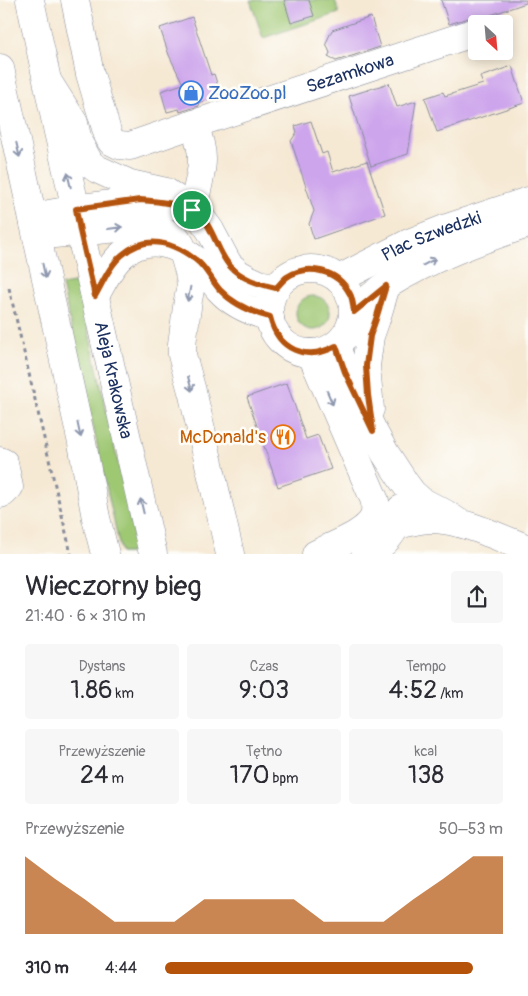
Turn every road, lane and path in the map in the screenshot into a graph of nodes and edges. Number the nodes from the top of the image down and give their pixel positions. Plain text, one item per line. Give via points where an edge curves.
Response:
1 (30, 0) edge
2 (75, 0) edge
3 (468, 35) edge
4 (0, 68) edge
5 (47, 81) junction
6 (194, 124) junction
7 (528, 200) edge
8 (192, 210) junction
9 (78, 220) junction
10 (34, 223) junction
11 (528, 224) edge
12 (183, 252) junction
13 (339, 279) junction
14 (386, 286) junction
15 (9, 288) dead end
16 (276, 288) junction
17 (95, 296) junction
18 (354, 312) junction
19 (270, 317) junction
20 (323, 350) junction
21 (379, 442) junction
22 (0, 461) edge
23 (0, 494) edge
24 (459, 523) junction
25 (397, 525) junction
26 (528, 550) edge
27 (71, 554) edge
28 (105, 554) edge
29 (153, 554) edge
30 (230, 554) edge
31 (316, 554) edge
32 (366, 554) edge

1 - 5 street, Aleja Krakowska
2 - 6 street via 90,74 111,141 130,146
3 - 6 street, Sezamkowa
4 -> 10 street
5 - 8 street via 74,123 78,142 90,164 130,184 166,192
9 -> 5 street, Aleja Krakowska
6 - 8 street via 202,158
7 - 13 street, Plac Szwedzki via 409,243
8 - 9 street via 140,200
8 - 16 street via 205,222 228,264 238,274
9 - 10 street via 54,234
9 -> 12 street via 164,231 176,239
9 - 17 street, Aleja Krakowska
10 -> 28 street
14 -> 11 street, Plac Szwedzki via 456,249
12 - 17 street via 161,242 130,249 112,266
12 - 19 street via 196,260 231,300
12 -> 30 street via 191,285 182,355
13 - 16 street via 313,269 292,274
13 - 18 street via 350,294
14 - 18 street, Plac Szwedzki
14 - 21 street via 370,336 366,366 368,395
15 - 27 path
16 - 19 street
29 -> 17 street, Aleja Krakowska
18 - 20 street via 345,337
19 - 20 street via 276,335 291,348 301,352
20 - 21 street via 345,372
20 -> 31 street via 376,510 366,528
21 - 24 street via 412,493
21 - 25 street via 400,498
22 - 23 street via 4,463 9,487
24 - 25 street via 433,519
24 - 26 street
25 - 32 street via 383,544

